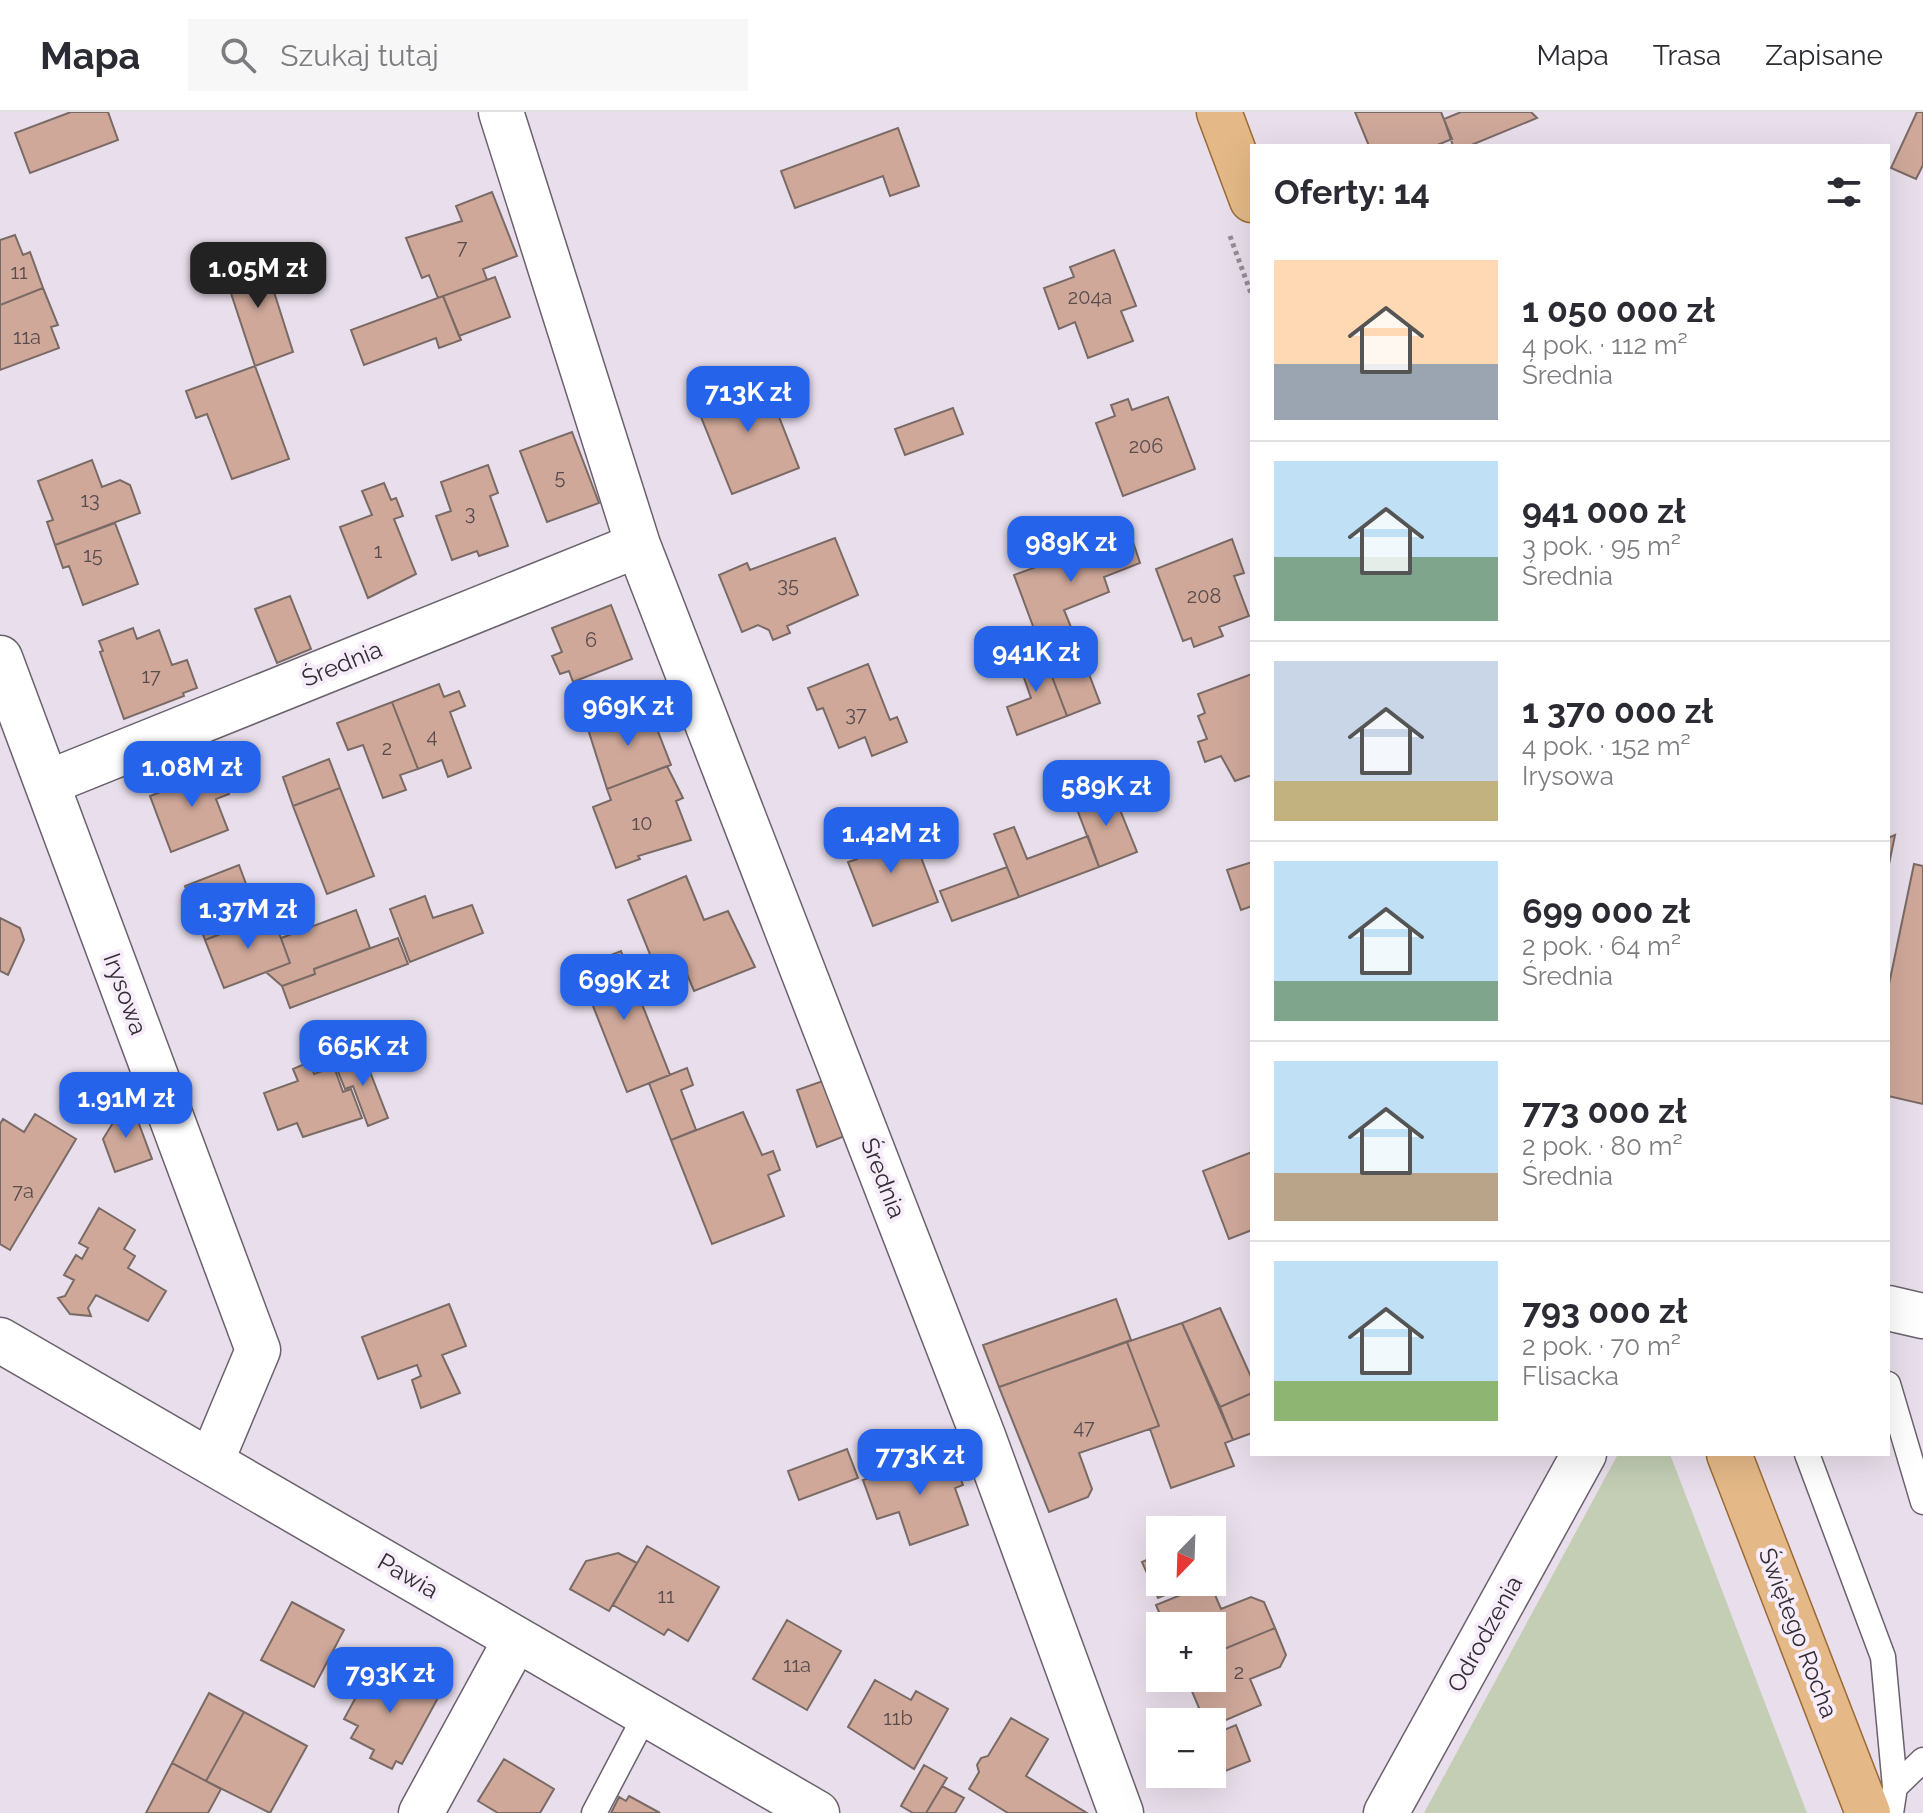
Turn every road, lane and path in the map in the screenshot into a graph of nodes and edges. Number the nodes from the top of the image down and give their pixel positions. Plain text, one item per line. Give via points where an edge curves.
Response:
1 (501, 112) edge
2 (1219, 112) edge
3 (1250, 195) edge
4 (638, 545) junction
5 (0, 658) edge
6 (47, 783) junction
7 (1890, 1308) edge
8 (1923, 1316) edge
9 (0, 1340) edge
10 (1890, 1391) edge
11 (1583, 1456) edge
12 (1730, 1456) edge
13 (1808, 1456) edge
14 (211, 1462) junction
15 (1923, 1502) edge
16 (516, 1639) junction
17 (646, 1714) junction
18 (1923, 1760) edge
19 (1882, 1800) edge
20 (421, 1813) edge
21 (594, 1813) edge
22 (817, 1813) edge
23 (1121, 1813) edge
24 (1386, 1813) edge
25 (1891, 1813) edge

1 - 4 street, Średnia
2 - 3 main road
4 - 6 street, Średnia
4 - 23 street, Średnia via 983,1436
5 - 6 street, Irysowa
6 - 14 street, Irysowa via 258,1350
7 - 8 street
9 - 14 street, Pawia
10 - 15 lane
11 - 24 street, Odrodzenia
12 - 19 main road, Świętego Rocha
13 - 19 lane via 1883,1657
14 - 16 street, Pawia
16 - 17 street, Pawia
16 - 20 street
17 - 21 lane
17 - 22 street, Pawia
18 - 19 lane
19 - 25 lane

